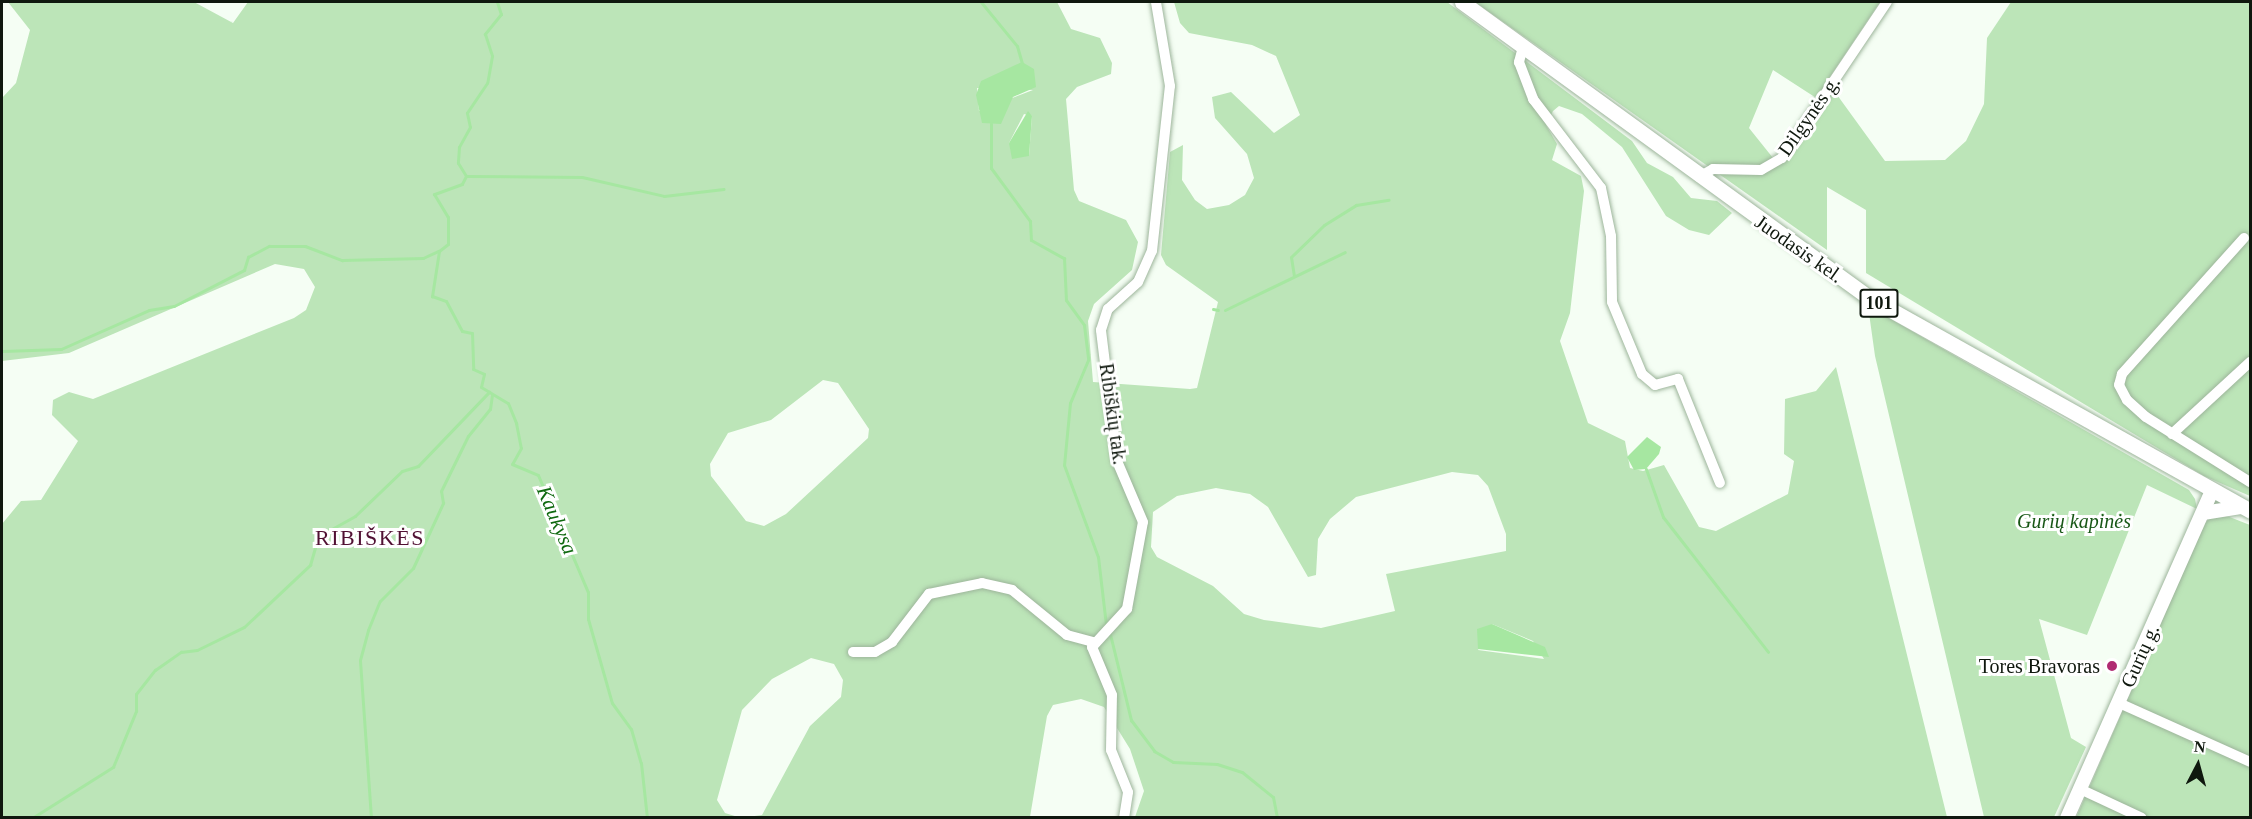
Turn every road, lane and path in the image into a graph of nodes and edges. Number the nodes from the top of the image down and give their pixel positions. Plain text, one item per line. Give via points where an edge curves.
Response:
1 (1156, 2) edge
2 (1462, 2) edge
3 (1887, 2) edge
4 (1523, 46) junction
5 (1699, 177) junction
6 (2244, 238) dead end
7 (2250, 362) edge
8 (2172, 434) junction
9 (2250, 482) edge
10 (1720, 483) dead end
11 (2211, 493) junction
12 (2246, 509) edge
13 (2203, 513) junction
14 (1093, 642) junction
15 (853, 652) dead end
16 (2119, 703) junction
17 (2250, 762) edge
18 (2080, 789) junction
19 (1124, 818) edge
20 (2067, 818) edge
21 (2142, 818) edge

1 - 14 street, Ribiškių tak. via 1170,74 1152,251 1138,282 1108,309 1101,330 1116,460 1143,522 1143,538 1127,609
2 - 4 main road, 101
3 - 5 street, Dilgynės g. via 1782,158 1761,170 1713,169
4 - 5 main road, Juodasis kel. / 101
4 - 10 street via 1519,62 1533,99 1601,188 1611,236 1612,302 1642,374 1655,385 1678,379
5 - 11 main road, Juodasis kel. / 101 via 1866,296
6 - 8 street via 2120,379 2127,400
7 - 8 street
8 - 9 street
11 - 12 main road, Juodasis kel. / 101
11 - 13 street, Gurių g.
12 - 13 street
13 - 16 street, Gurių g.
14 - 15 street via 1066,635 1012,590 982,583 929,594 882,649
14 - 19 street via 1112,695 1111,750 1128,792
16 - 17 street
16 - 18 street, Gurių g.
18 - 20 street, Gurių g.
18 - 21 street

